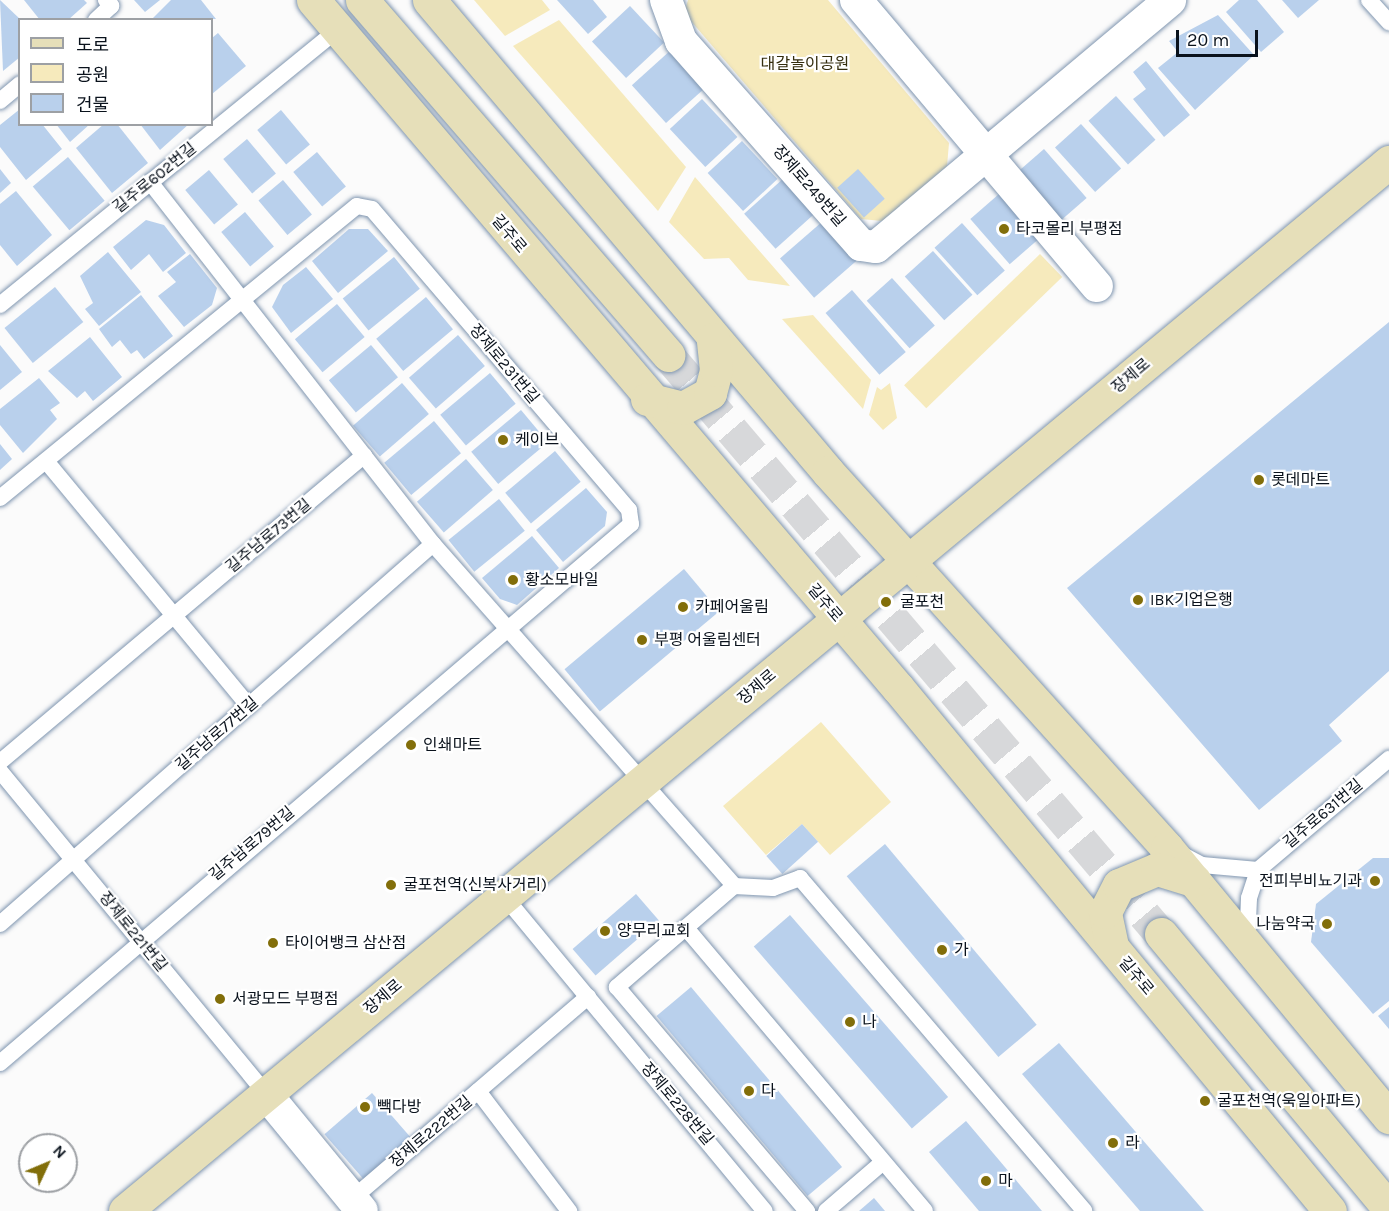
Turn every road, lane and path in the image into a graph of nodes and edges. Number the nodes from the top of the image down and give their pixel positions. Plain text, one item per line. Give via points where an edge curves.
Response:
1 (106, 0) edge
2 (313, 0) edge
3 (362, 0) edge
4 (429, 0) edge
5 (666, 0) edge
6 (856, 0) edge
7 (1170, 0) edge
8 (1369, 0) edge
9 (98, 18) edge
10 (1389, 22) edge
11 (338, 29) junction
12 (18, 86) edge
13 (0, 101) edge
14 (987, 153) junction
15 (1389, 162) edge
16 (150, 183) junction
17 (1097, 286) dead end
18 (3, 297) edge
19 (242, 300) junction
20 (712, 339) junction
21 (668, 355) tunnel mouth
22 (647, 399) junction
23 (364, 456) junction
24 (46, 461) junction
25 (0, 498) edge
26 (433, 544) junction
27 (909, 562) junction
28 (174, 616) junction
29 (839, 619) junction
30 (507, 628) junction
31 (249, 706) junction
32 (1389, 759) edge
33 (0, 762) edge
34 (0, 771) edge
35 (643, 781) junction
36 (1167, 848) junction
37 (74, 860) junction
38 (1258, 870) junction
39 (1194, 880) junction
40 (734, 886) junction
41 (504, 896) junction
42 (0, 924) edge
43 (686, 928) junction
44 (1161, 934) tunnel mouth
45 (140, 940) junction
46 (1247, 944) junction
47 (1113, 950) junction
48 (588, 997) junction
49 (0, 1063) edge
50 (478, 1091) junction
51 (266, 1094) junction
52 (1389, 1117) edge
53 (883, 1162) junction
54 (357, 1205) edge
55 (1326, 1209) edge
56 (1389, 1209) edge
57 (125, 1211) edge
58 (569, 1211) edge
59 (765, 1211) edge
60 (807, 1211) edge
61 (826, 1211) edge
62 (925, 1211) edge
63 (1084, 1211) edge

1 - 9 lane via 111,6
2 - 11 main road, 길주로
3 - 21 main road
4 - 20 main road
5 - 14 street, 장제로249번길 via 681,41 861,245 876,247 894,236
6 - 14 street
7 - 14 street, 장제로249번길
8 - 10 lane
11 - 16 lane, 길주로602번길
11 - 22 main road, 길주로
12 - 13 lane
14 - 17 street
15 - 27 main road, 장제로
16 - 18 lane, 길주로602번길
16 - 19 lane
19 - 23 lane
19 - 24 lane, 장제로231번길
19 - 30 lane, 장제로231번길 via 357,206 372,209 629,510 631,524
20 - 22 main road via 716,370 710,393 683,408
20 - 27 main road
22 - 29 main road, 길주로
23 - 26 lane
23 - 28 lane, 길주남로73번길
24 - 25 lane
24 - 28 lane
26 - 30 lane
26 - 31 lane, 길주남로77번길
27 - 29 main road, 장제로
27 - 36 main road
28 - 31 lane
28 - 33 lane, 길주남로73번길
29 - 35 main road, 장제로
29 - 47 main road, 길주로
30 - 35 lane
30 - 45 lane, 길주남로79번길
31 - 37 lane, 길주남로77번길
32 - 38 lane, 길주로631번길
34 - 37 lane, 장제로221번길
35 - 40 lane
35 - 41 main road, 장제로
36 - 38 lane via 1202,865
36 - 39 main road
37 - 42 lane, 길주남로77번길
37 - 45 lane, 장제로221번길
38 - 46 lane via 1249,898
39 - 46 main road
39 - 47 main road via 1157,869 1119,885 1105,912
40 - 43 lane
40 - 63 lane via 773,888 800,878
41 - 48 lane, 장제로228번길
41 - 51 main road, 장제로
43 - 53 lane
43 - 60 lane via 617,987
44 - 56 main road
45 - 49 lane, 길주남로79번길
45 - 51 lane, 장제로221번길
46 - 52 main road
47 - 55 main road, 길주로
48 - 50 lane
48 - 59 lane, 장제로228번길
50 - 54 lane, 장제로222번길
50 - 58 lane, 장제로222번길
51 - 54 street, 장제로222번길
51 - 57 main road, 장제로
53 - 61 lane
53 - 62 lane

